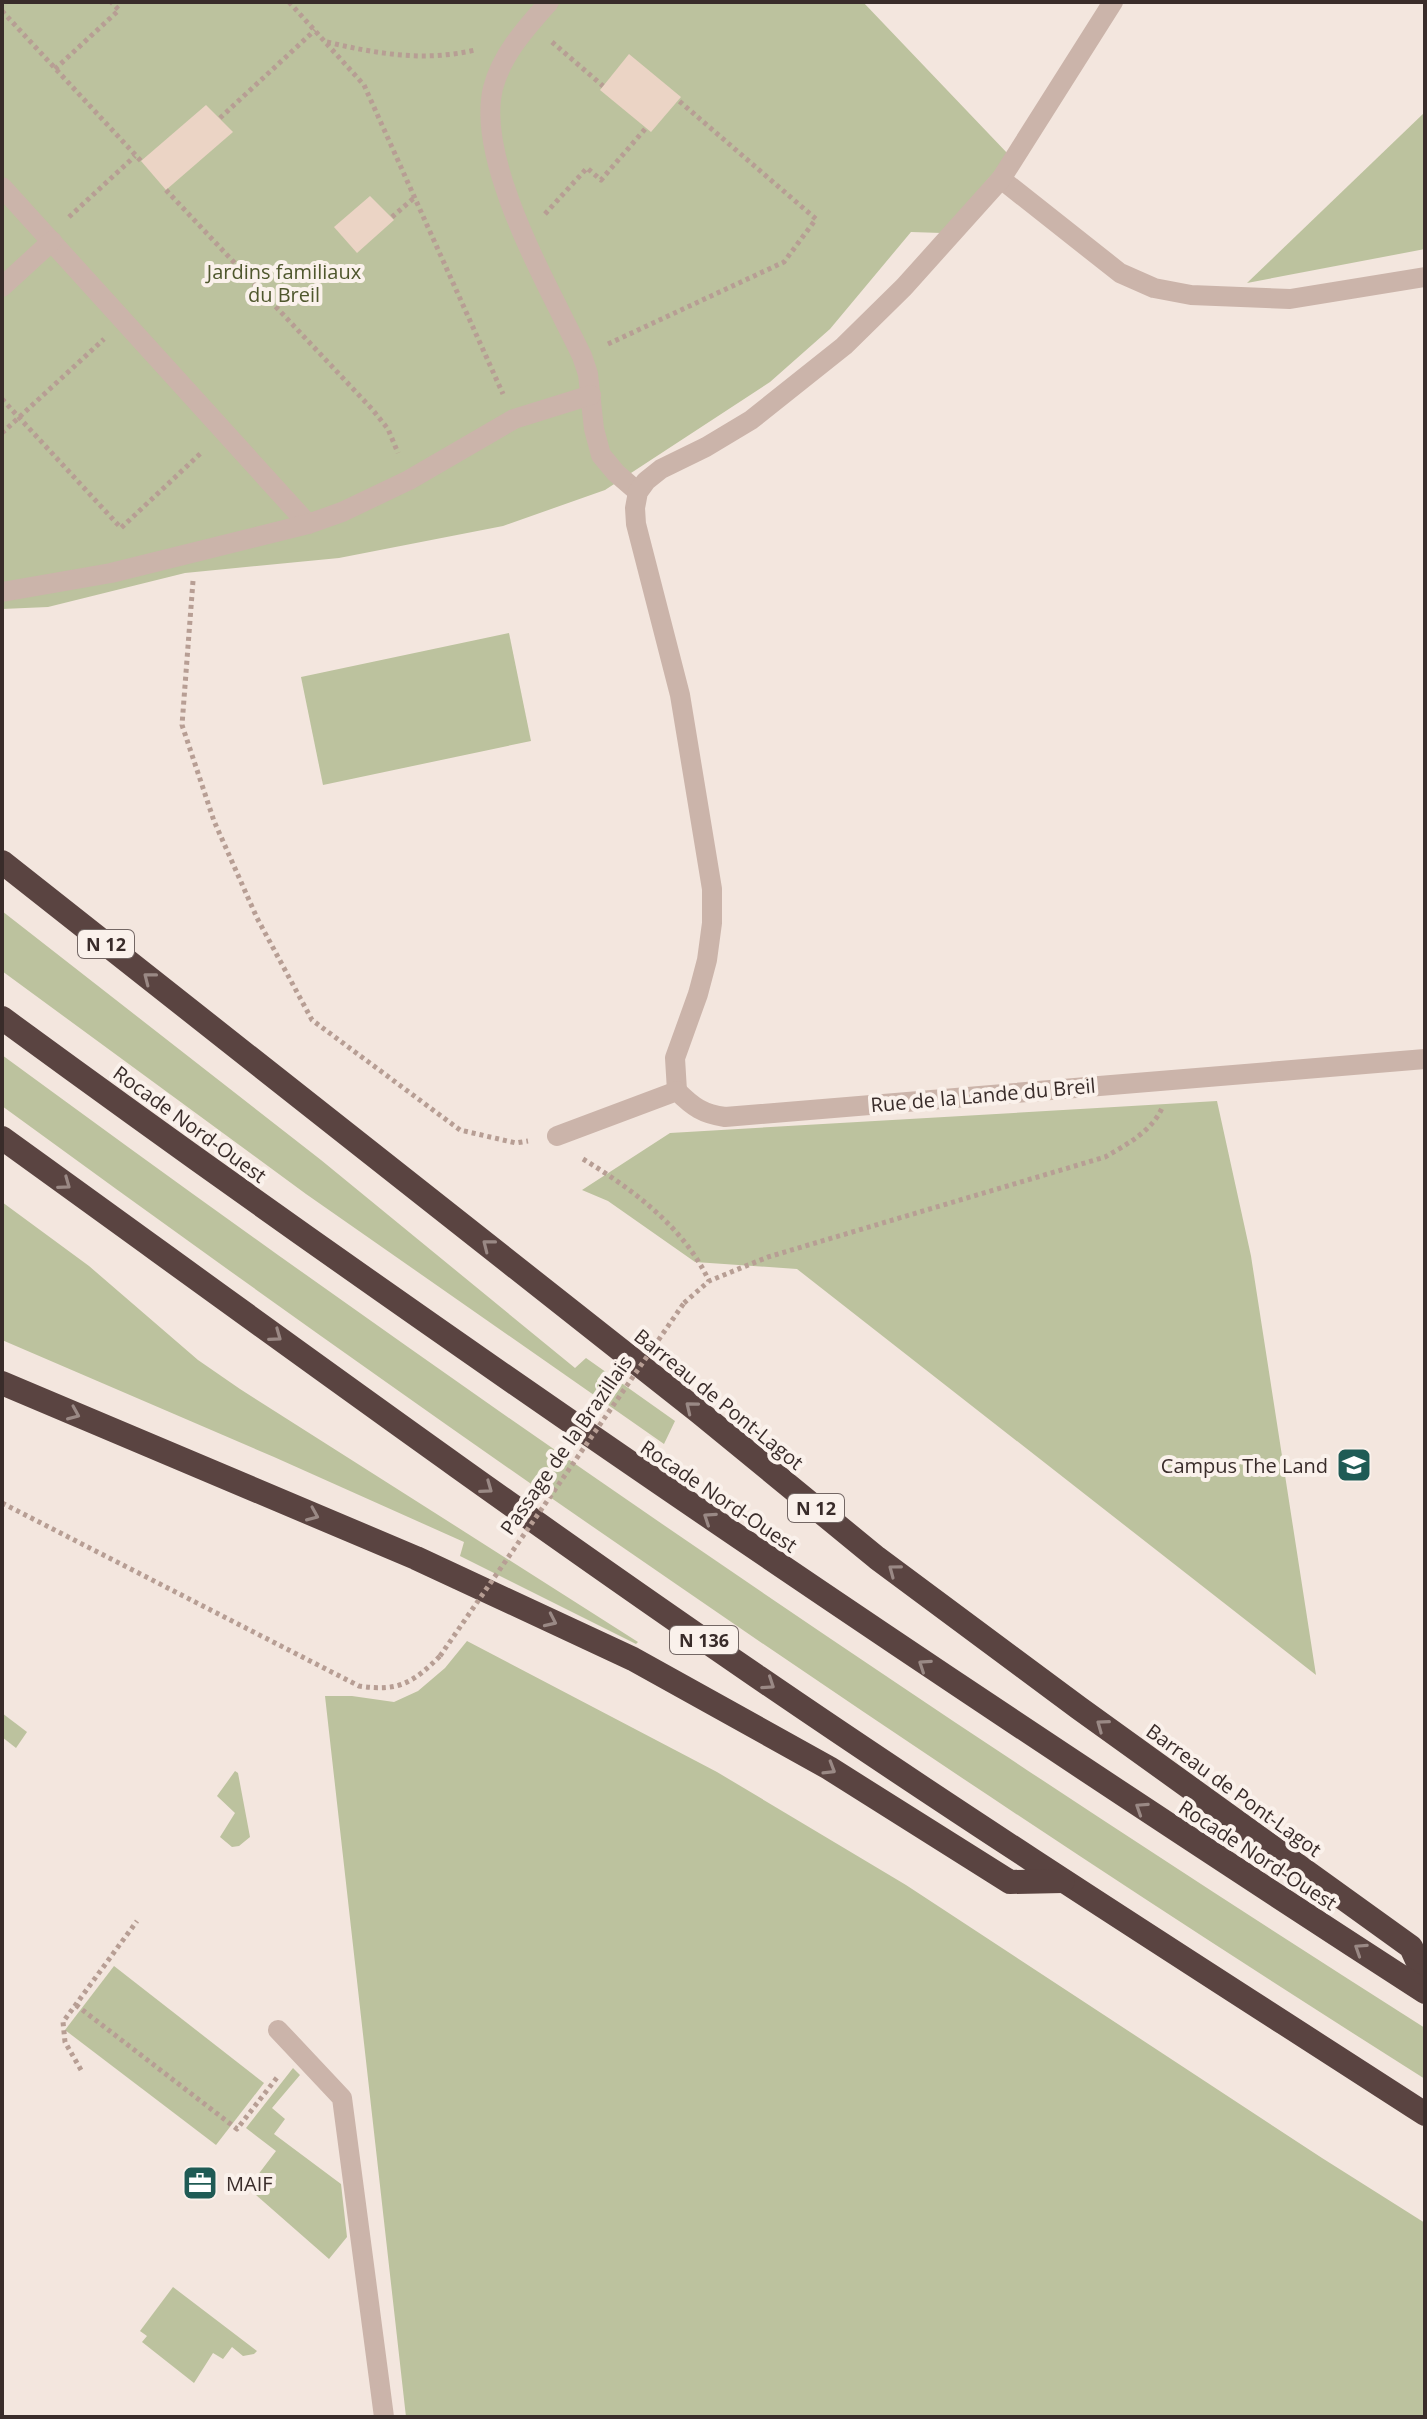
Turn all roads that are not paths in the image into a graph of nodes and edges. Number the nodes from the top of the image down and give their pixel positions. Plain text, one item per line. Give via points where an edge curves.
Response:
1 (549, 2) edge
2 (1113, 2) edge
3 (1001, 179) junction
4 (2, 187) edge
5 (50, 239) junction
6 (1425, 277) edge
7 (2, 287) edge
8 (591, 395) junction
9 (638, 492) junction
10 (308, 524) junction
11 (2, 592) edge
12 (2, 862) edge
13 (2, 1018) edge
14 (1425, 1059) edge
15 (677, 1091) junction
16 (562, 1134) road end
17 (2, 1138) edge
18 (2, 1383) edge
19 (1063, 1881) junction
20 (1425, 1978) edge
21 (1425, 1992) edge
22 (278, 2030) dead end
23 (1425, 2114) edge
24 (384, 2417) edge

1 - 8 street via 501,67 490,124 499,172 583,361
2 - 3 street
3 - 6 street via 1120,273 1154,288 1290,299
3 - 9 street via 844,346 751,420 661,469
4 - 5 street
5 - 7 street
5 - 10 street
8 - 9 street via 601,455
8 - 10 street via 514,419 409,480
9 - 15 street via 636,524 680,695 712,889 707,960 675,1058
10 - 11 street via 111,573
20 -> 12 highway, Barreau de Pont-Lagot / N 12 via 1411,1947 877,1558
21 -> 13 highway, Rocade Nord-Ouest via 1053,1750 566,1421
14 - 15 street, Rue de la Lande du Breil via 725,1117 693,1108
15 - 16 street
17 -> 19 highway, N 136 via 513,1508
18 -> 19 highway via 416,1558 633,1659 829,1768 1010,1882
19 - 23 highway, N 136
22 - 24 street via 342,2098

